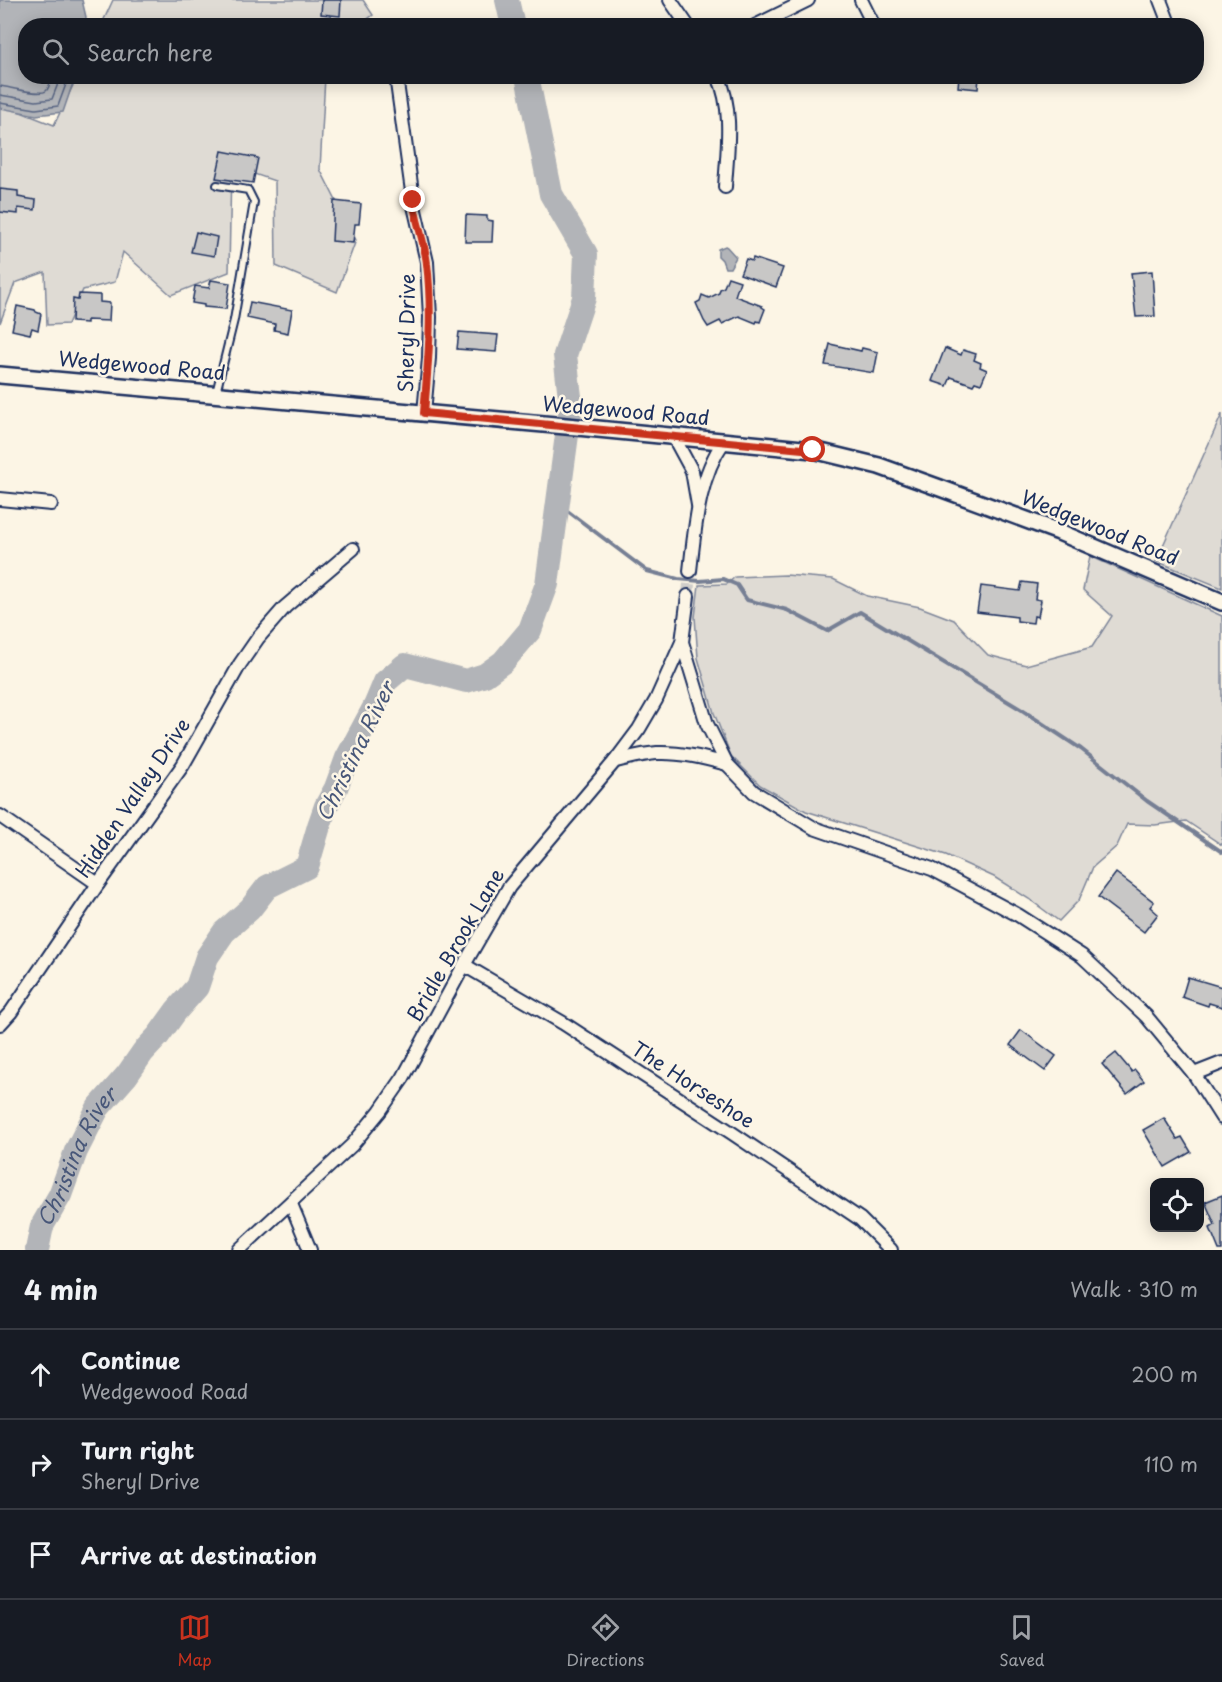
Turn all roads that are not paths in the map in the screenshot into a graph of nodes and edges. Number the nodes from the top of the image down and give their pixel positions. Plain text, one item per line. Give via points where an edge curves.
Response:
1 (670, 0) edge
2 (808, 0) edge
3 (861, 0) edge
4 (1160, 0) edge
5 (682, 18) edge
6 (771, 18) edge
7 (870, 18) edge
8 (1167, 18) edge
9 (397, 84) edge
10 (722, 84) edge
11 (217, 185) dead end
12 (725, 187) dead end
13 (0, 375) edge
14 (216, 394) junction
15 (424, 413) junction
16 (673, 436) junction
17 (724, 441) junction
18 (0, 499) edge
19 (51, 504) dead end
20 (698, 506) junction
21 (352, 549) dead end
22 (690, 571) tunnel mouth
23 (688, 596) tunnel mouth
24 (1222, 602) edge
25 (682, 642) junction
26 (615, 761) junction
27 (727, 764) junction
28 (0, 816) edge
29 (98, 884) junction
30 (464, 965) junction
31 (0, 1024) edge
32 (1222, 1063) edge
33 (1194, 1074) junction
34 (1222, 1118) edge
35 (291, 1204) junction
36 (240, 1250) edge
37 (310, 1250) edge
38 (891, 1250) edge

1 - 5 street
2 - 6 street
3 - 7 street
4 - 8 street
9 - 15 street, Sheryl Drive via 414,206 427,262 429,337
10 - 12 street via 728,115
11 - 14 lane via 248,190 254,202 234,320
13 - 14 street, Wedgewood Road
14 - 15 street, Wedgewood Road
15 - 16 street, Wedgewood Road
16 - 17 street, Wedgewood Road
16 - 20 street via 692,471
17 - 20 street via 715,454
17 - 24 street, Wedgewood Road via 813,450 879,466 1059,532
18 - 19 street
20 - 22 street
21 - 29 street, Hidden Valley Drive via 285,607 258,638 183,765
23 - 25 street
25 - 26 street, Bridle Brook Lane via 656,700
25 - 27 street via 707,724
26 - 27 street via 675,753
26 - 30 street, Bridle Brook Lane via 509,887
27 - 33 street via 754,792 814,828 932,869 1018,915 1082,956 1146,1016
28 - 29 street
29 - 31 street, Hidden Valley Drive
30 - 35 street, Bridle Brook Lane via 403,1078 380,1111 352,1146
30 - 38 street, The Horseshoe via 563,1023 751,1146 860,1219
32 - 33 street
33 - 34 street
35 - 36 street, Bridle Brook Lane
35 - 37 street

